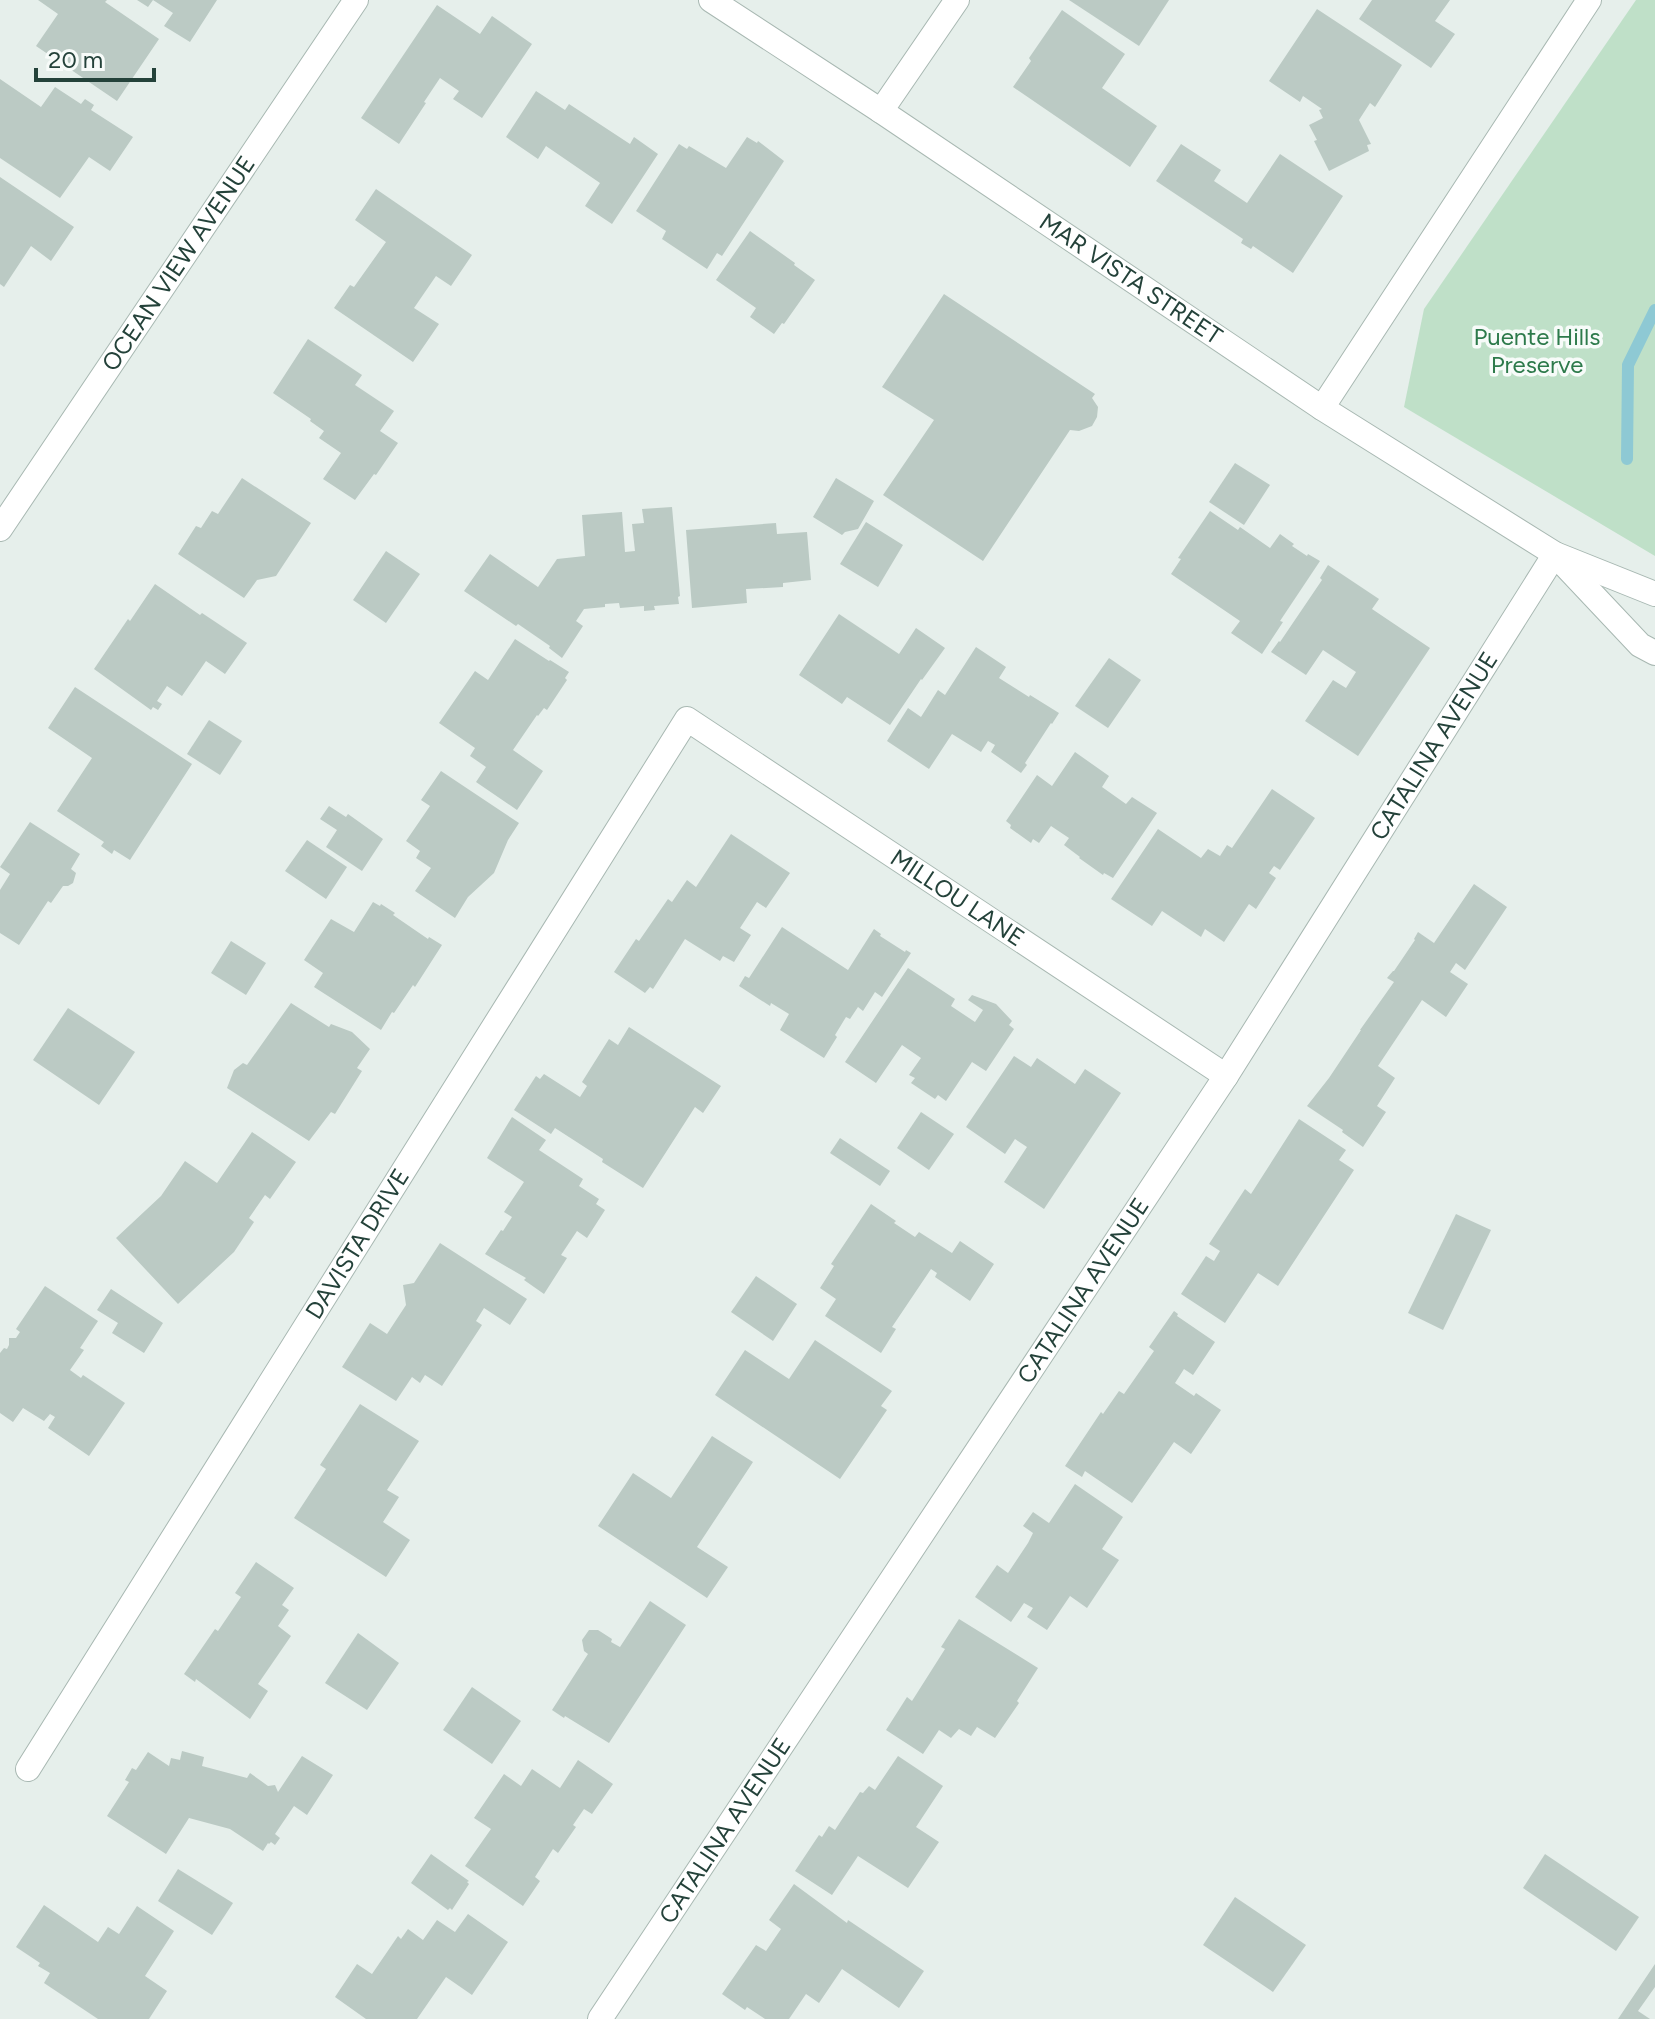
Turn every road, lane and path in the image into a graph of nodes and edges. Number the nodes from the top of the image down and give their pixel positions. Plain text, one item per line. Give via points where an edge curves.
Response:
1 (356, 0) edge
2 (711, 0) edge
3 (957, 0) edge
4 (1589, 0) edge
5 (881, 111) junction
6 (1322, 408) junction
7 (0, 529) edge
8 (1555, 554) junction
9 (1655, 594) edge
10 (1655, 653) edge
11 (687, 719) joint
12 (1226, 1076) junction
13 (28, 1769) dead end
14 (600, 2019) edge

1 - 7 street, OCEAN VIEW AVENUE
2 - 5 street, MAR VISTA STREET
3 - 5 street
4 - 6 street
5 - 6 street, MAR VISTA STREET
6 - 8 street, MAR VISTA STREET
8 - 9 street, MAR VISTA STREET
8 - 10 street, MAR VISTA STREET via 1640,645
8 - 12 street, CATALINA AVENUE
11 - 12 street, MILLOU LANE
11 - 13 street, DAVISTA DRIVE
12 - 14 street, CATALINA AVENUE

